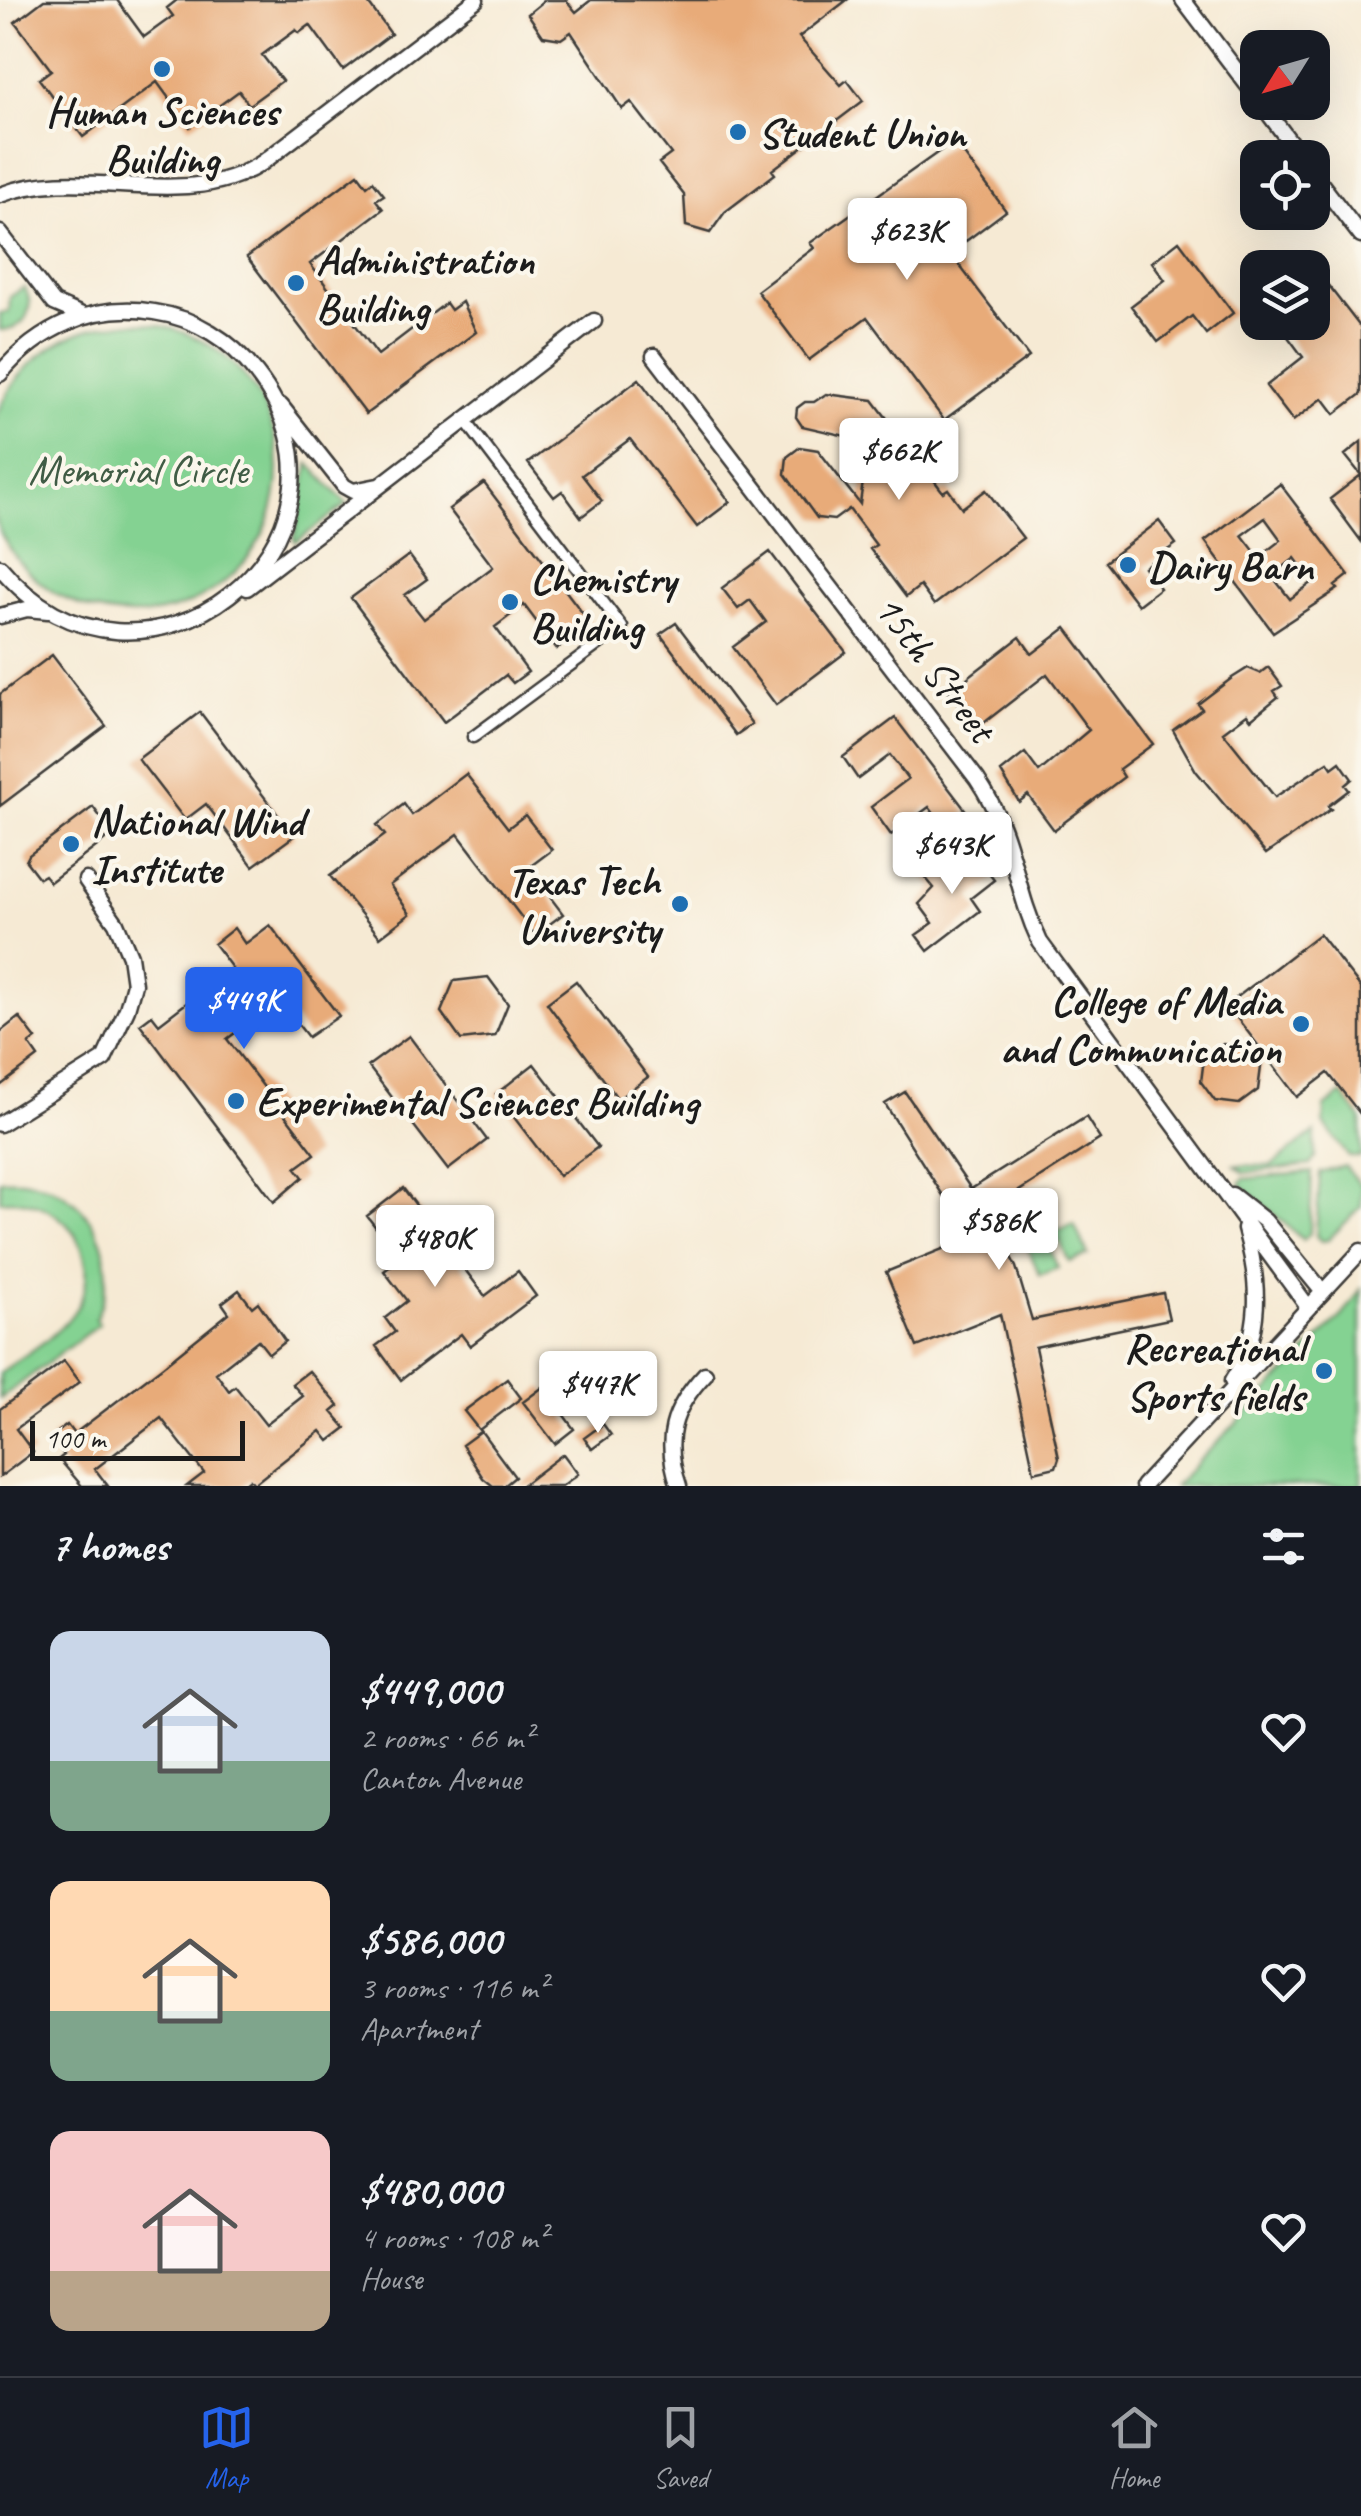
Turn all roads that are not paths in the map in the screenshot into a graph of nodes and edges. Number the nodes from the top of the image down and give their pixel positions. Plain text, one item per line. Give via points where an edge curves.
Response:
1 (1184, 0) edge
2 (467, 3) edge
3 (1240, 75) edge
4 (1273, 120) edge
5 (1288, 140) edge
6 (0, 194) edge
7 (1330, 196) edge
8 (0, 233) edge
9 (1361, 236) edge
10 (85, 316) junction
11 (594, 321) dead end
12 (654, 356) dead end
13 (0, 374) edge
14 (268, 390) junction
15 (465, 420) junction
16 (379, 486) junction
17 (0, 567) edge
18 (225, 601) junction
19 (52, 612) junction
20 (0, 616) edge
21 (473, 737) dead end
22 (86, 880) dead end
23 (0, 1124) edge
24 (1224, 1188) junction
25 (1361, 1251) edge
26 (1322, 1291) junction
27 (1308, 1307) junction
28 (705, 1374) dead end
29 (1212, 1412) junction
30 (680, 1486) edge
31 (1143, 1486) edge

1 - 3 street
2 - 6 street via 236,177 185,187 42,184
4 - 5 street
7 - 9 street
8 - 10 street via 54,303
10 - 13 street via 35,340
10 - 14 street via 140,310 186,320 239,353
11 - 15 street
12 - 24 street, 15th Street via 977,779 1008,834 1040,942
14 - 16 street via 344,486
14 - 18 street via 289,449 286,512 267,555
15 - 16 street
15 - 21 street via 622,627
16 - 18 street
17 - 19 street
18 - 19 street via 183,623 137,632 90,627
19 - 20 street
22 - 23 street via 130,956 134,984 128,1010 104,1058
24 - 26 street, 15th Street via 1265,1220
24 - 27 street, 15th Street
24 - 29 street via 1249,1244 1258,1309 1242,1363
25 - 26 street
26 - 27 street
27 - 29 street
28 - 30 street via 672,1420 671,1454
29 - 31 street

